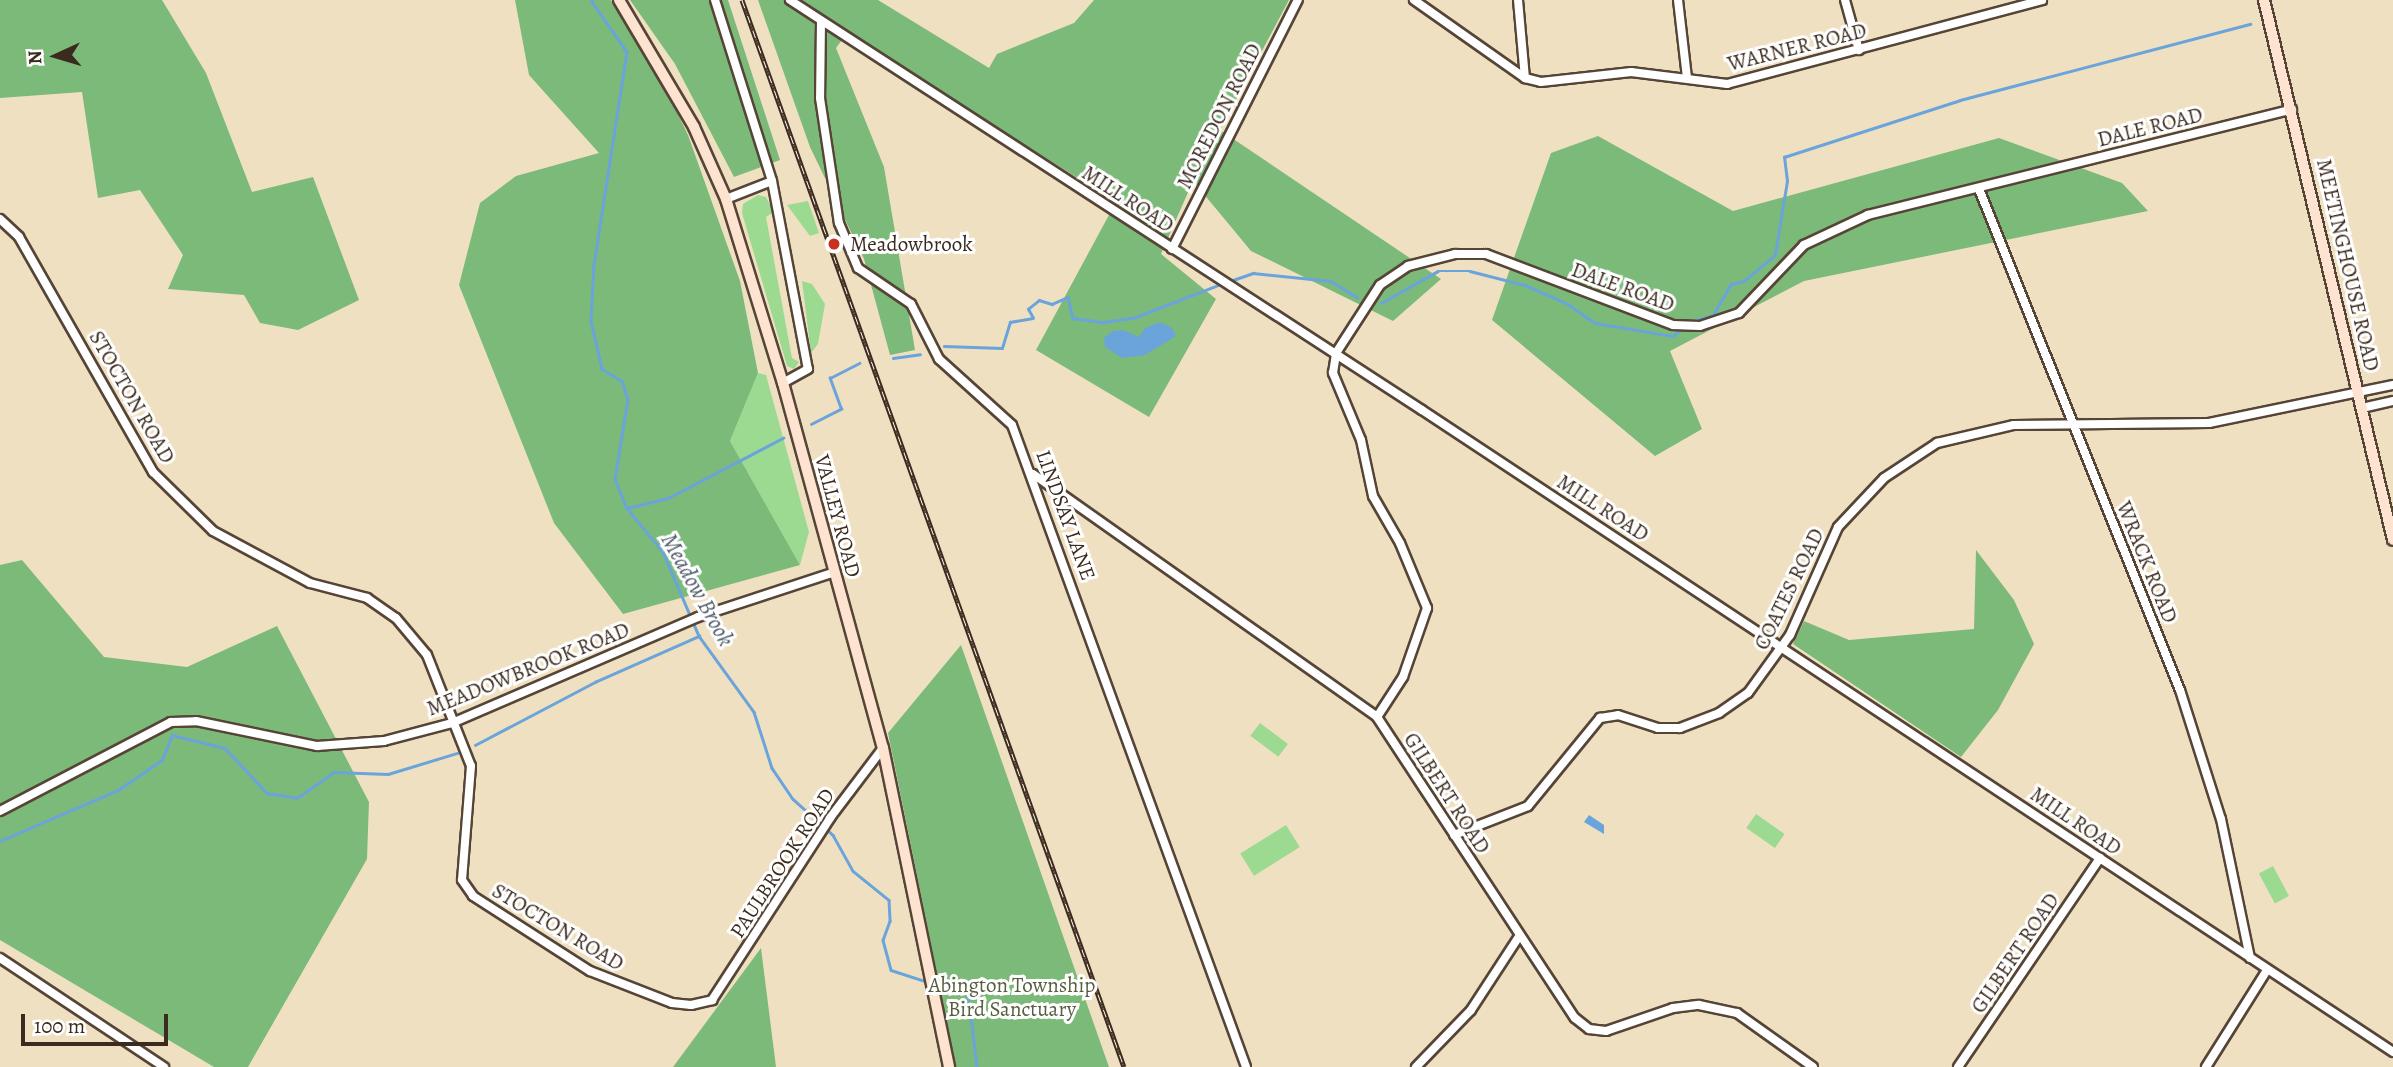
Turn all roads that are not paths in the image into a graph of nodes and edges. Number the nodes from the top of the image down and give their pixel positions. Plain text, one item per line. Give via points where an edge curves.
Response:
1 (619, 0) edge
2 (715, 0) edge
3 (790, 0) edge
4 (1298, 0) edge
5 (1414, 0) edge
6 (1518, 0) edge
7 (1678, 0) edge
8 (1845, 0) edge
9 (2042, 0) edge
10 (2264, 0) edge
11 (821, 21) junction
12 (1859, 50) junction
13 (1525, 78) junction
14 (1687, 78) junction
15 (2292, 109) junction
16 (772, 181) junction
17 (1979, 190) junction
18 (726, 199) junction
19 (0, 219) edge
20 (1172, 249) junction
21 (1336, 353) junction
22 (783, 383) junction
23 (2393, 384) edge
24 (2358, 394) junction
25 (2393, 401) edge
26 (2362, 408) junction
27 (2072, 425) junction
28 (1033, 474) junction
29 (2393, 540) edge
30 (832, 573) junction
31 (1783, 648) junction
32 (1377, 717) junction
33 (452, 723) junction
34 (883, 748) junction
35 (0, 811) edge
36 (1454, 835) junction
37 (2100, 858) junction
38 (1518, 938) junction
39 (0, 958) edge
40 (2250, 958) junction
41 (2267, 970) junction
42 (712, 1000) joint
43 (2393, 1052) edge
44 (164, 1067) edge
45 (948, 1067) edge
46 (1246, 1067) edge
47 (1416, 1067) edge
48 (1813, 1067) edge
49 (1958, 1067) edge
50 (2206, 1067) edge

1 - 18 main road, VALLEY ROAD via 694,127
2 - 16 street
3 - 11 street, MILL ROAD
4 - 20 street, MOREDON ROAD
5 - 13 street
6 - 13 street
7 - 14 street
8 - 12 street
9 - 12 street, WARNER ROAD
10 - 15 main road, MEETINGHOUSE ROAD
11 - 20 street, MILL ROAD
11 - 28 street, LINDSAY LANE via 820,98 830,182 839,223 858,268 911,304 939,359 1012,425
12 - 14 street, WARNER ROAD via 1727,84
13 - 14 street, WARNER ROAD via 1541,82 1631,72
15 - 17 street, DALE ROAD
15 - 24 main road, MEETINGHOUSE ROAD
16 - 18 street
16 - 22 street via 808,369
17 - 21 street, DALE ROAD via 1868,215 1804,245 1739,313 1700,326 1673,325 1486,254 1455,254 1408,265 1380,285
17 - 27 street, WRACK ROAD
18 - 22 main road, VALLEY ROAD
19 - 33 street, STOCTON ROAD via 19,237 153,472 213,531 310,583 367,598 396,618 427,655 443,686
20 - 21 street, MILL ROAD
21 - 31 street, MILL ROAD
21 - 32 street via 1333,373 1361,440 1373,496 1400,543 1427,608 1402,677
22 - 30 main road, VALLEY ROAD
23 - 24 street, COATES ROAD
24 - 26 main road, MEETINGHOUSE ROAD
24 - 27 street, COATES ROAD via 2209,423
25 - 26 street
26 - 29 main road, MEETINGHOUSE ROAD
27 - 31 street, COATES ROAD via 2014,425 1964,434 1937,443 1894,470 1848,514 1831,539
27 - 40 street, WRACK ROAD via 2180,690 2221,819
28 - 32 street, GILBERT ROAD
28 - 46 street, LINDSAY LANE
30 - 33 street, MEADOWBROOK ROAD via 698,617
30 - 34 main road, VALLEY ROAD
31 - 36 street, COATES ROAD via 1748,693 1699,722 1667,729 1618,715 1600,718 1528,806
31 - 37 street, MILL ROAD
32 - 36 street, GILBERT ROAD
33 - 35 street, MEADOWBROOK ROAD via 384,741 317,746 196,721 171,722
33 - 42 street, STOCTON ROAD via 471,766 460,861 462,880 474,896 590,971 641,995 691,1005
34 - 42 street, PAULBROOK ROAD via 830,818
34 - 45 main road, VALLEY ROAD
36 - 38 street, GILBERT ROAD
37 - 40 street, MILL ROAD
37 - 49 street, GILBERT ROAD
38 - 47 street via 1471,1010
38 - 48 street, GILBERT ROAD via 1574,1018 1589,1029 1621,1028 1673,1008 1699,1005 1737,1013
39 - 44 street
40 - 41 street, MILL ROAD
41 - 43 street, MILL ROAD
41 - 50 street

